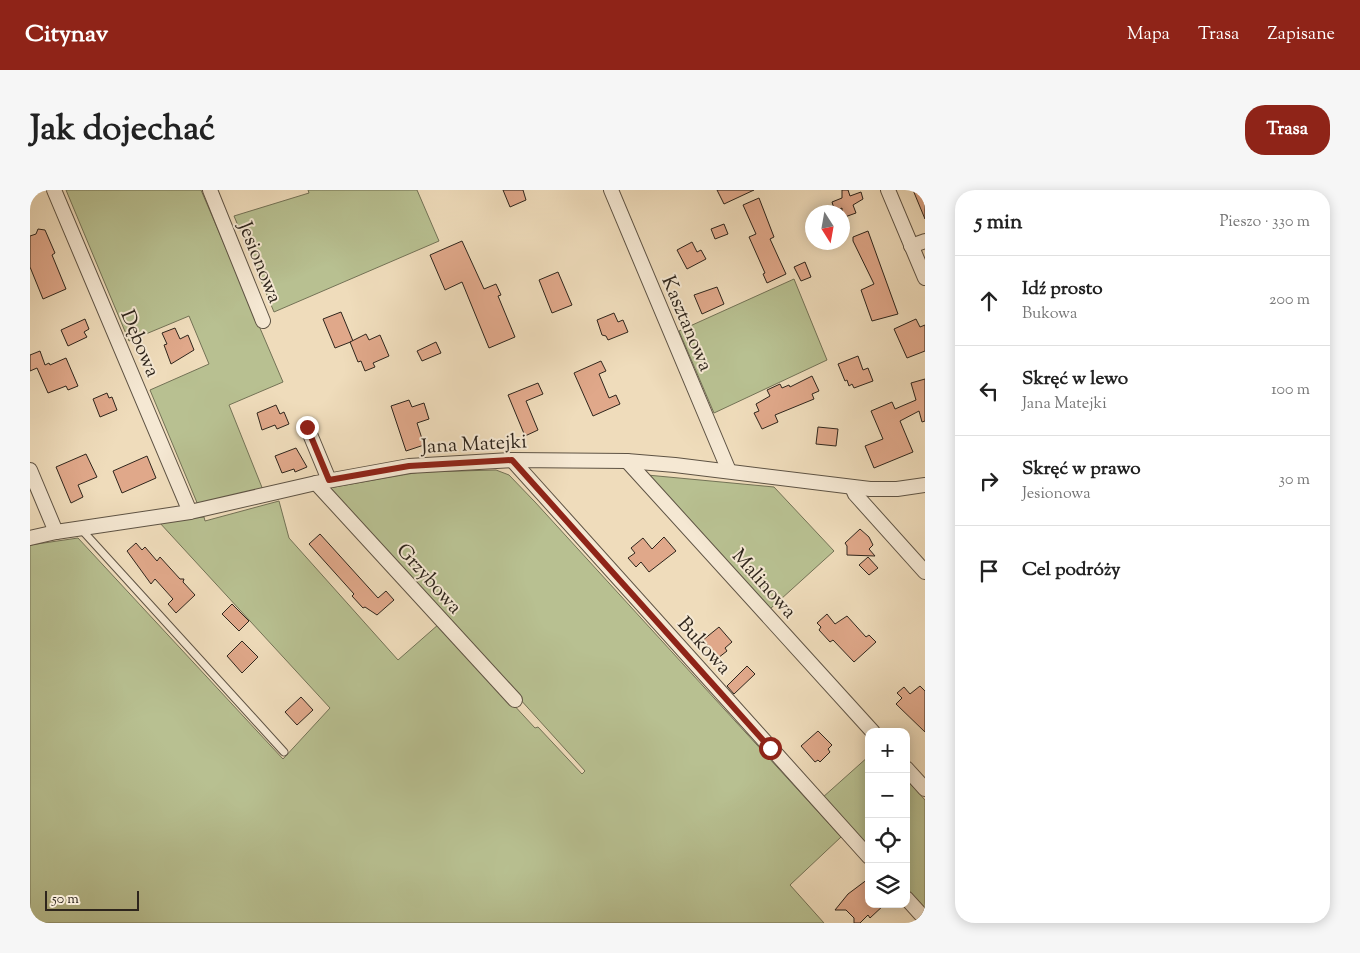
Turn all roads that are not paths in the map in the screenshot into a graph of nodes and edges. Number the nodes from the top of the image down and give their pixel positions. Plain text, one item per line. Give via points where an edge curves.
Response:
1 (54, 190) edge
2 (210, 190) edge
3 (611, 190) edge
4 (888, 190) edge
5 (925, 241) edge
6 (911, 246) junction
7 (925, 278) edge
8 (263, 320) dead end
9 (307, 427) dead end
10 (512, 460) junction
11 (626, 461) junction
12 (30, 470) edge
13 (729, 471) junction
14 (323, 481) junction
15 (925, 485) edge
16 (852, 487) junction
17 (190, 512) junction
18 (81, 529) junction
19 (56, 532) junction
20 (30, 538) edge
21 (925, 572) edge
22 (515, 700) dead end
23 (869, 728) edge
24 (284, 752) dead end
25 (910, 772) edge
26 (925, 789) edge
27 (865, 853) edge
28 (910, 902) edge
29 (925, 919) edge

1 - 17 street, Dębowa
2 - 8 street, Jesionowa
3 - 13 street, Kasztanowa
4 - 6 street
5 - 6 street
6 - 7 street
9 - 14 street
10 - 11 street, Jana Matejki
10 - 14 street, Jana Matejki via 409,466
10 - 27 street, Bukowa
11 - 13 street, Jana Matejki
11 - 23 street, Malinowa
12 - 19 street
13 - 16 street, Jana Matejki
14 - 17 street, Jana Matejki
14 - 22 street, Grzybowa
15 - 16 street, Jana Matejki via 897,489
16 - 21 street
17 - 18 street, Jana Matejki
18 - 19 street, Jana Matejki
18 - 24 lane
19 - 20 street, Jana Matejki
25 - 26 street
28 - 29 street

